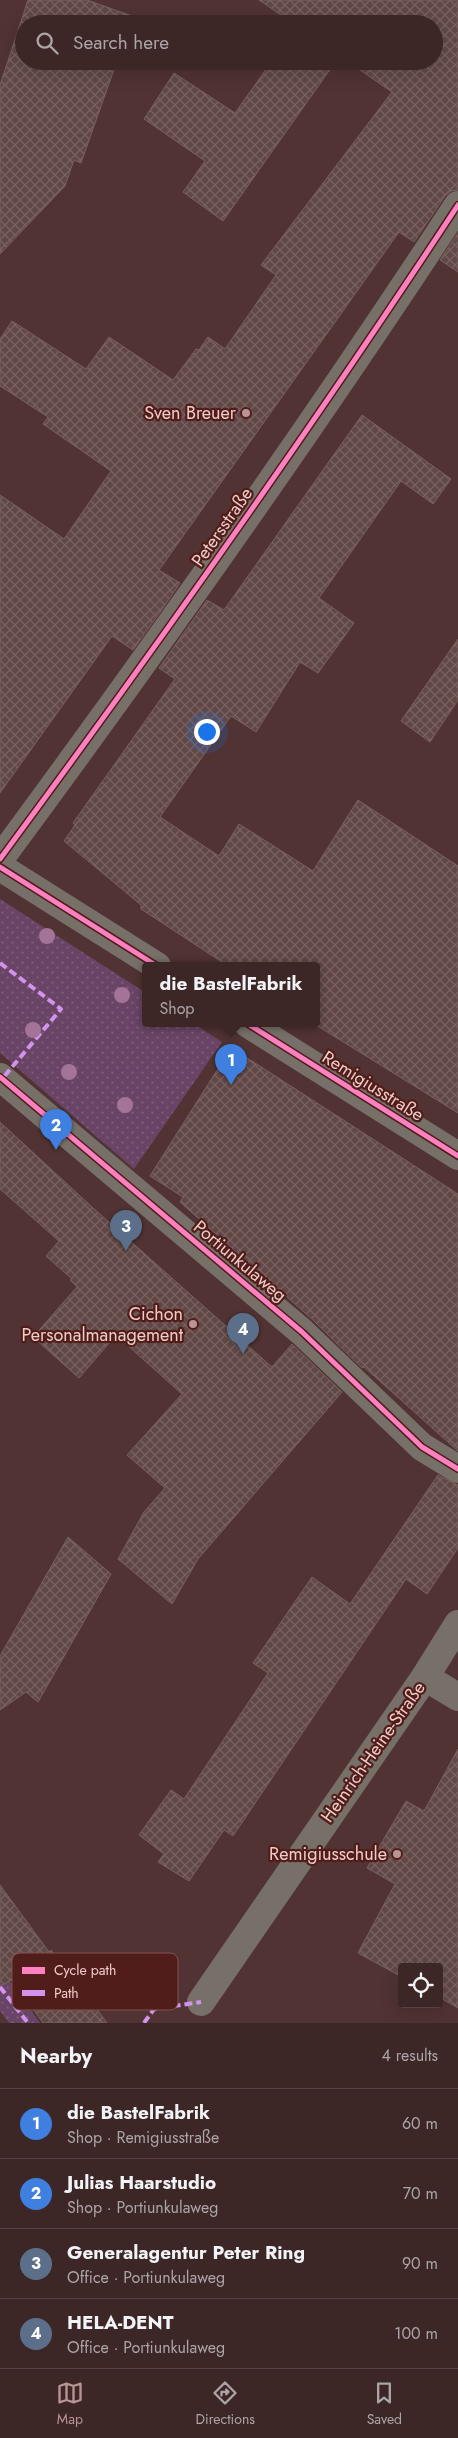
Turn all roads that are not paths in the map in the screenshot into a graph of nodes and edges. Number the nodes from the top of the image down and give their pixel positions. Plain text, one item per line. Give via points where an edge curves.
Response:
1 (458, 205) edge
2 (0, 859) edge
3 (0, 867) edge
4 (151, 962) edge
5 (253, 1027) edge
6 (0, 1077) edge
7 (458, 1156) edge
8 (458, 1469) edge
9 (458, 1624) edge
10 (425, 1677) junction
11 (458, 1698) edge
12 (201, 2002) dead end

1 - 2 street, Petersstraße via 142,668
3 - 4 street
5 - 7 street, Remigiusstraße
6 - 8 street, Portiunkulaweg via 302,1332 422,1447
9 - 10 street, Heinrich-Heine-Straße
10 - 11 street
10 - 12 street, Heinrich-Heine-Straße

